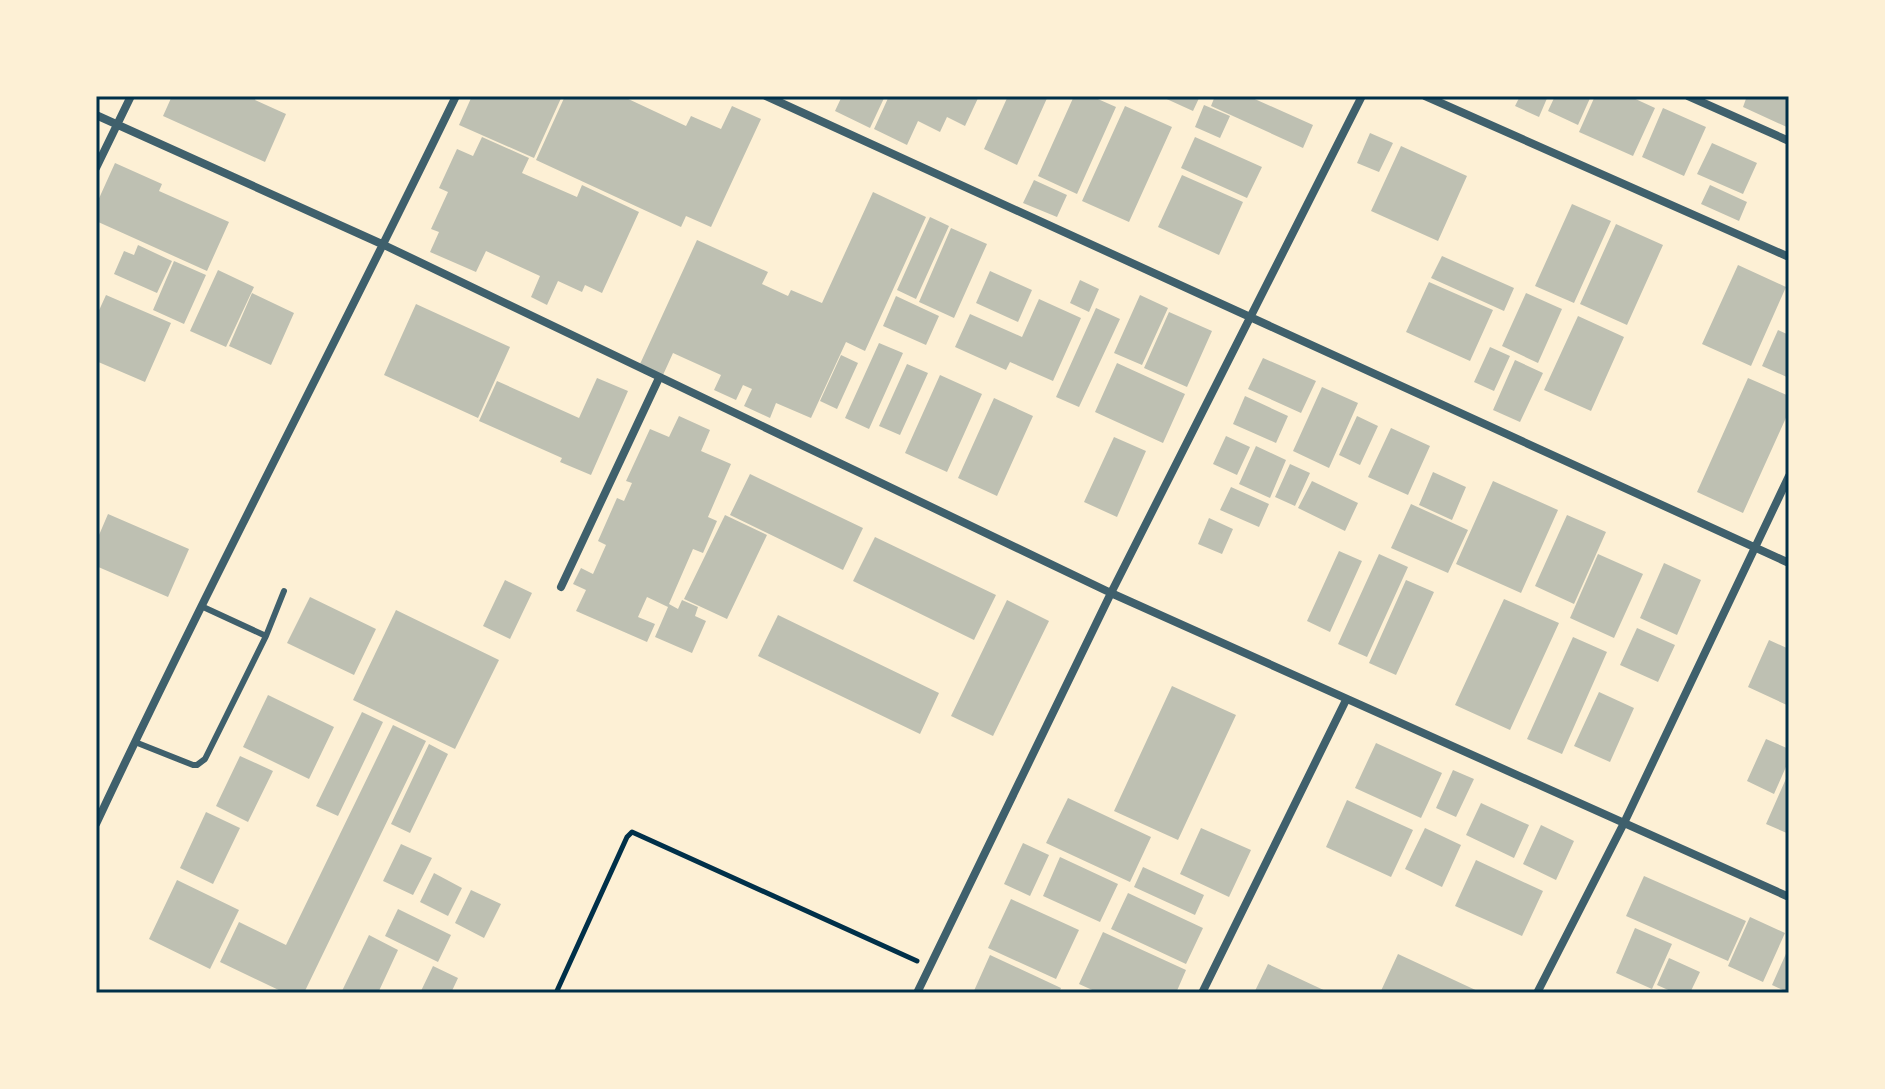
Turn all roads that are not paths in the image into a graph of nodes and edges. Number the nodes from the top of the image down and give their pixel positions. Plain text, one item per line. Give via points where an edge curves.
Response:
1 (131, 96) edge
2 (456, 96) edge
3 (766, 96) edge
4 (1362, 96) edge
5 (1425, 96) edge
6 (1688, 96) edge
7 (96, 115) edge
8 (118, 124) junction
9 (1789, 141) edge
10 (96, 168) edge
11 (384, 245) junction
12 (1789, 257) edge
13 (1249, 318) junction
14 (659, 378) junction
15 (1789, 476) edge
16 (1754, 547) junction
17 (1789, 563) edge
18 (561, 587) dead end
19 (284, 591) dead end
20 (1111, 593) junction
21 (201, 606) junction
22 (266, 636) junction
23 (1346, 700) junction
24 (135, 742) junction
25 (1624, 823) junction
26 (96, 824) edge
27 (1789, 897) edge
28 (917, 993) edge
29 (1202, 993) edge
30 (1537, 993) edge

1 - 8 street
2 - 11 street
3 - 13 street
4 - 13 street
5 - 12 street
6 - 9 street
7 - 8 street
8 - 10 street
8 - 11 street
11 - 14 street
11 - 21 street
13 - 16 street
13 - 20 street
14 - 18 street
14 - 20 street
15 - 16 street
16 - 17 street
16 - 25 street
19 - 22 lane
20 - 23 street
20 - 28 street
21 - 22 lane
21 - 24 street
22 - 24 lane via 205,759 193,765
23 - 25 street
23 - 29 street
24 - 26 street
25 - 27 street
25 - 30 street

